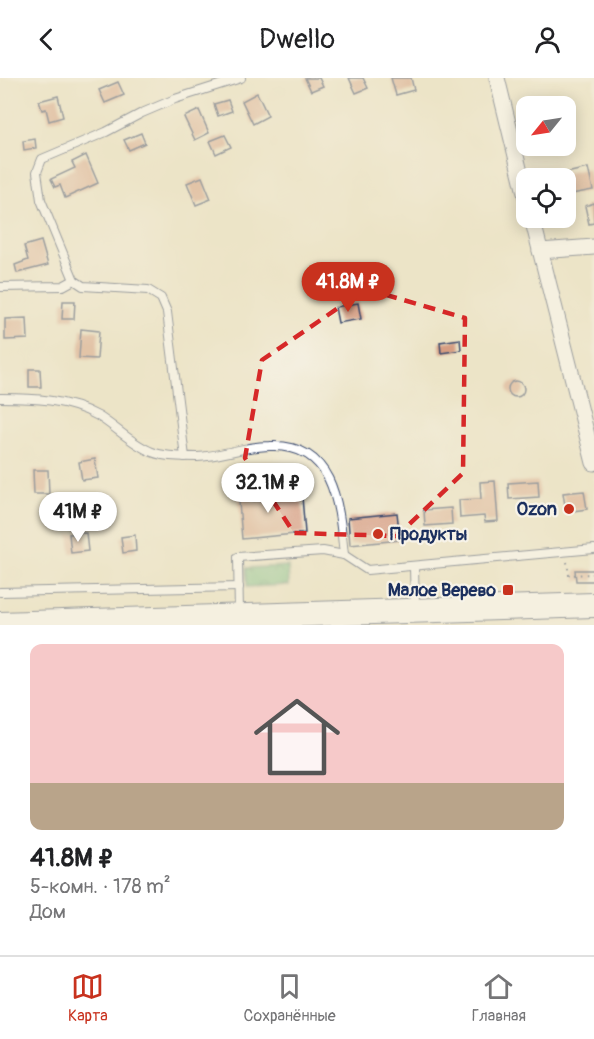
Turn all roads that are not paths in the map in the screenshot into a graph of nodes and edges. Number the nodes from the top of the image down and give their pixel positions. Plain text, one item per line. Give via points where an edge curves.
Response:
1 (241, 78) edge
2 (497, 78) edge
3 (519, 168) edge
4 (534, 228) edge
5 (594, 247) edge
6 (540, 251) junction
7 (74, 280) junction
8 (0, 287) edge
9 (0, 398) edge
10 (185, 457) junction
11 (594, 463) edge
12 (594, 549) edge
13 (345, 555) junction
14 (414, 567) junction
15 (239, 587) junction
16 (0, 591) edge
17 (594, 605) edge
18 (416, 610) junction
19 (239, 616) junction
20 (316, 619) edge
21 (0, 624) edge

1 - 7 lane via 175,99 42,159 37,172 41,200
2 - 3 street
4 - 6 street
5 - 6 street
6 - 11 street
7 - 8 lane via 63,286
7 - 10 lane via 83,286 148,290 161,298 167,312
9 - 10 lane via 61,402 97,416 153,452
10 - 13 lane via 269,446 297,447 319,463 333,487
12 - 14 lane
13 - 14 lane via 367,570
13 - 15 lane via 322,551 238,557
14 - 18 lane
15 - 16 lane
15 - 19 lane
17 - 18 main road
18 - 20 main road
19 - 20 main road
19 - 21 main road

